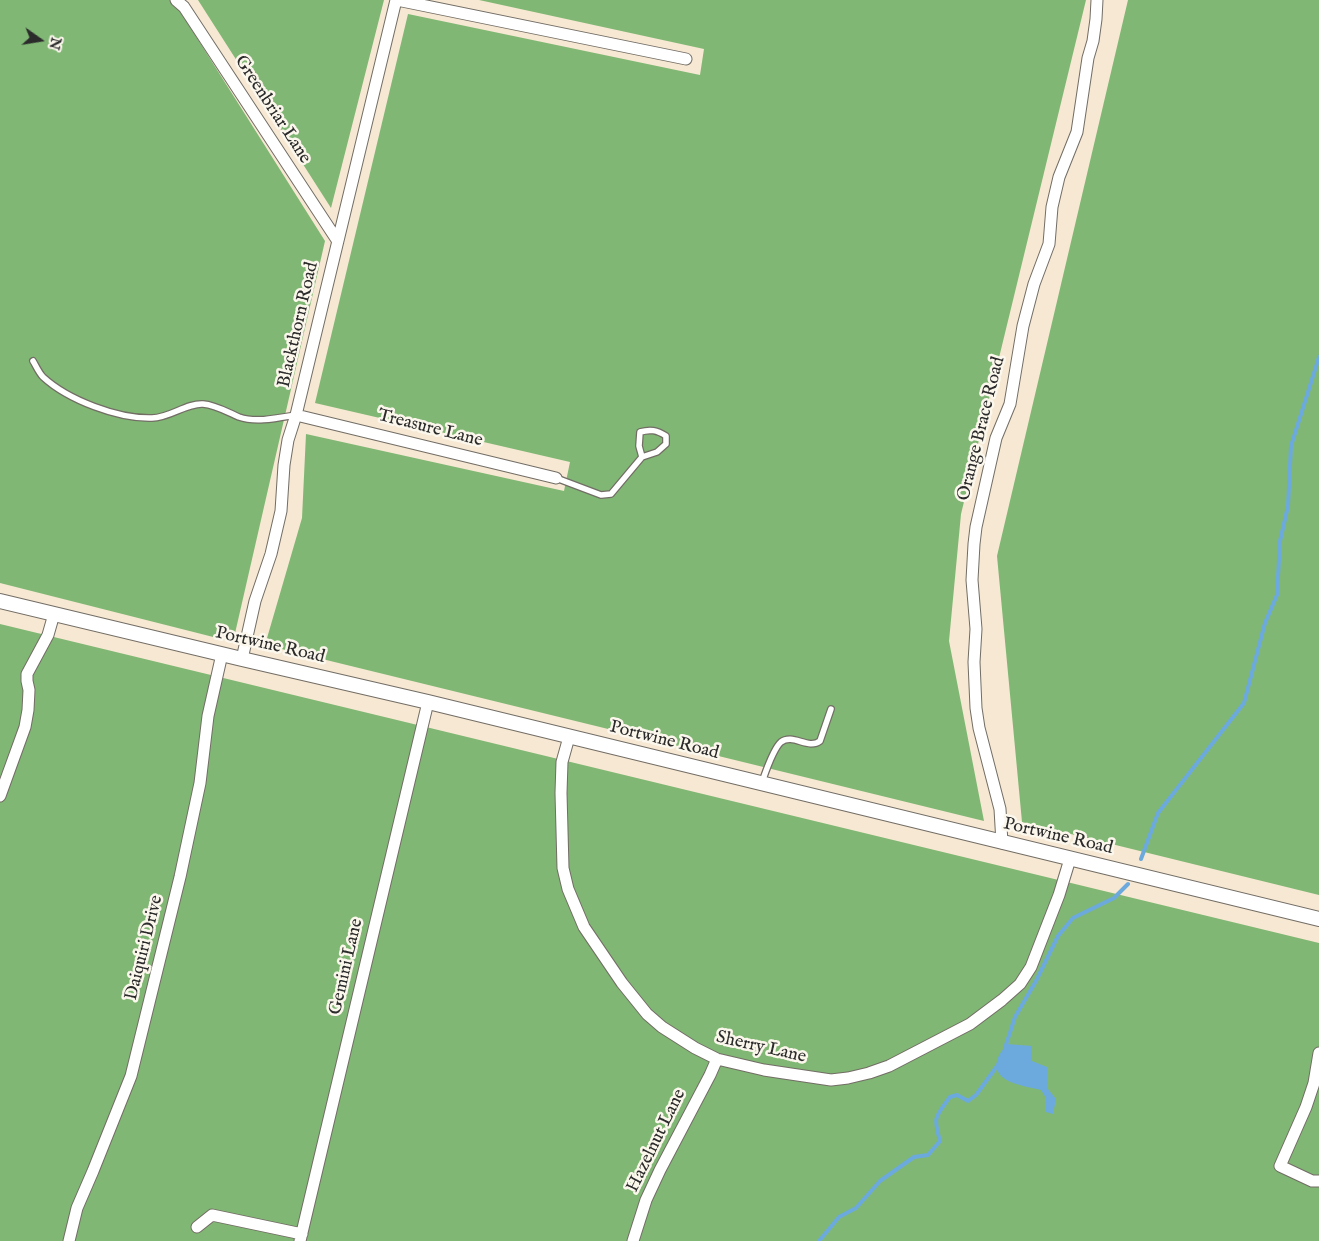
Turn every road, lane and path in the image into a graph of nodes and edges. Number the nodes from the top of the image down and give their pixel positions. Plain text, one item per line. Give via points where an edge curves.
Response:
1 (176, 0) edge
2 (396, 0) edge
3 (1097, 0) edge
4 (686, 59) dead end
5 (337, 240) junction
6 (33, 361) dead end
7 (296, 415) junction
8 (642, 457) junction
9 (556, 478) joint
10 (0, 601) edge
11 (54, 614) junction
12 (222, 654) junction
13 (242, 659) junction
14 (428, 702) junction
15 (831, 709) dead end
16 (568, 737) junction
17 (762, 784) junction
18 (0, 796) edge
19 (1002, 843) junction
20 (1070, 858) junction
21 (1319, 919) edge
22 (1319, 1053) edge
23 (716, 1059) junction
24 (1319, 1181) edge
25 (197, 1227) dead end
26 (301, 1238) edge
27 (69, 1241) edge
28 (633, 1241) edge

1 - 5 street, Greenbriar Lane via 184,7
2 - 4 street
2 - 5 street, Blackthorn Road
3 - 19 street, Orange Brace Road via 1077,132 1059,178 1052,207 1049,244 1023,326 1010,404 996,438 974,544 976,708 1000,809
5 - 7 street, Blackthorn Road
6 - 7 lane via 42,375 83,403 129,415 152,418 201,404 248,419
7 - 9 street, Treasure Lane
7 - 13 street, Blackthorn Road via 284,465 281,511
8 - 8 lane via 666,444 666,436 648,429 640,432
8 - 9 lane via 611,494 601,494
10 - 11 street, Portwine Road
11 - 12 street, Portwine Road
11 - 18 street via 48,635 27,674 29,690 25,727
12 - 13 street, Portwine Road
12 - 27 street, Daiquiri Drive via 180,877 131,1076 77,1208
13 - 14 street, Portwine Road
14 - 16 street, Portwine Road
14 - 26 street, Gemini Lane
15 - 17 lane via 816,744 788,739 778,746
16 - 17 street, Portwine Road
16 - 23 street, Sherry Lane via 562,762 563,868 584,927 647,1014 662,1027
17 - 19 street, Portwine Road
19 - 20 street, Portwine Road
20 - 21 street, Portwine Road
20 - 23 street, Sherry Lane via 1031,967 1020,984 970,1024 946,1038 869,1073 830,1080
22 - 24 street via 1306,1107 1280,1166 1312,1181
23 - 28 street, Hazelnut Lane via 646,1200
25 - 26 street via 212,1215

